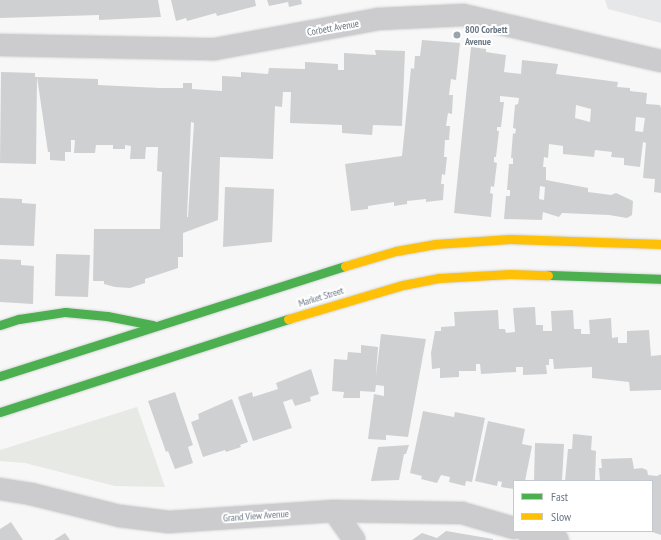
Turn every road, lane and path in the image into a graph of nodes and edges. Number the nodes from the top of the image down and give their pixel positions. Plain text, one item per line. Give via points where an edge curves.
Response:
1 (0, 45) edge
2 (661, 61) edge
3 (661, 244) edge
4 (661, 279) edge
5 (0, 324) edge
6 (156, 325) junction
7 (0, 376) edge
8 (0, 412) edge
9 (0, 488) edge
10 (334, 511) junction
11 (513, 528) edge
12 (530, 532) edge
13 (354, 540) edge
14 (558, 540) edge

1 - 2 street, Corbett Avenue via 215,49 379,19 463,15
3 - 6 main road via 510,240 435,244 359,261
4 - 8 main road, Market Street via 510,274 440,278 403,285 335,304
5 - 6 main road via 65,312
6 - 7 main road
9 - 10 street, Grand View Avenue via 120,516 169,522
10 - 11 street, Grand View Avenue via 462,513
10 - 13 street
12 - 14 street

